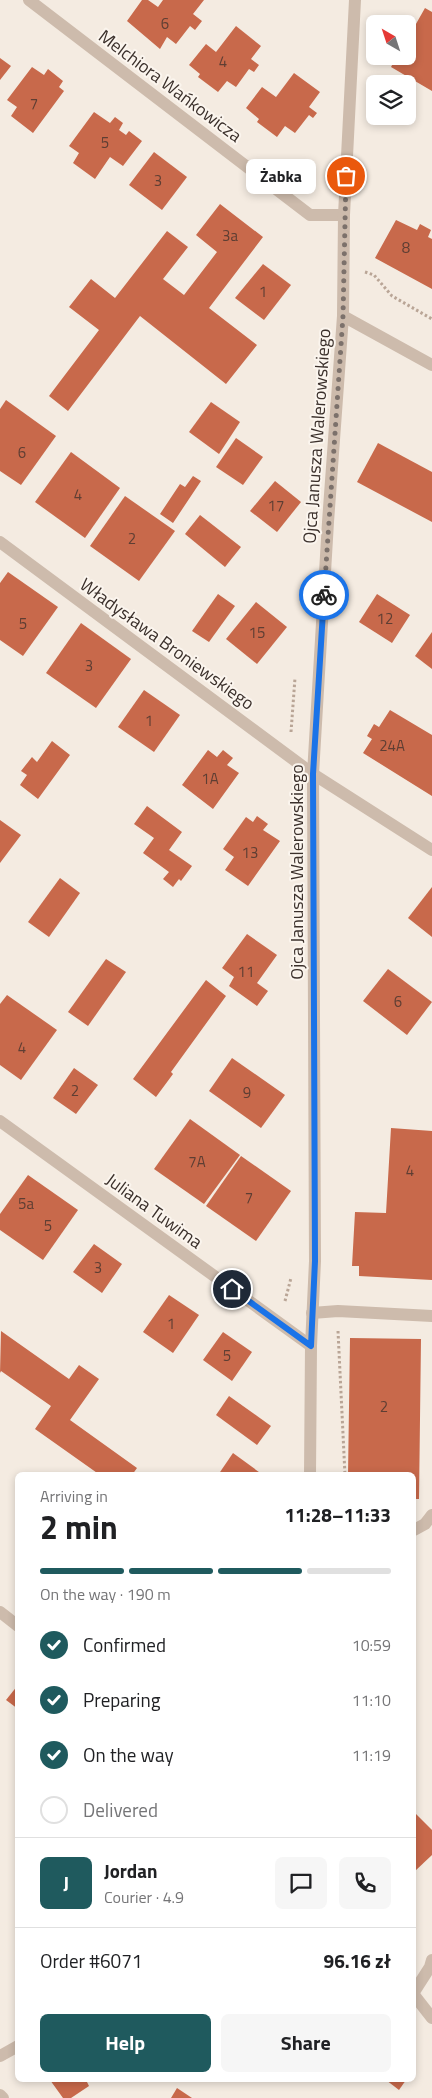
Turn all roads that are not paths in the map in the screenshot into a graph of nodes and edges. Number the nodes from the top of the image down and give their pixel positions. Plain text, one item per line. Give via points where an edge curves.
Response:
1 (29, 0) edge
2 (355, 0) edge
3 (344, 216) junction
4 (343, 316) junction
5 (432, 365) edge
6 (0, 542) edge
7 (313, 774) junction
8 (432, 850) edge
9 (0, 1121) edge
10 (312, 1313) junction
11 (432, 1316) edge
12 (311, 1346) junction
13 (310, 1472) edge
14 (432, 1515) edge
15 (416, 1529) edge
16 (0, 1612) edge
17 (15, 1624) edge
18 (432, 1960) edge
19 (416, 1990) edge
20 (416, 1996) edge
21 (432, 2018) edge
22 (15, 2048) edge
23 (0, 2056) edge
24 (0, 2095) edge
25 (3, 2098) edge

1 - 3 street, Melchiora Wańkowicza via 310,215
2 - 3 street, Ojca Janusza Walerowskiego
3 - 4 street, Ojca Janusza Walerowskiego
4 - 5 street
4 - 7 street, Ojca Janusza Walerowskiego
6 - 7 street, Władysława Broniewskiego
7 - 8 street, Władysława Broniewskiego
7 - 10 street, Ojca Janusza Walerowskiego via 315,1261
9 - 12 street, Juliana Tuwima
10 - 11 street via 338,1311
10 - 12 street, Ojca Janusza Walerowskiego
12 - 13 street, Ojca Janusza Walerowskiego
14 - 15 street
16 - 17 street
18 - 19 street
20 - 21 street
22 - 23 street
24 - 25 street

